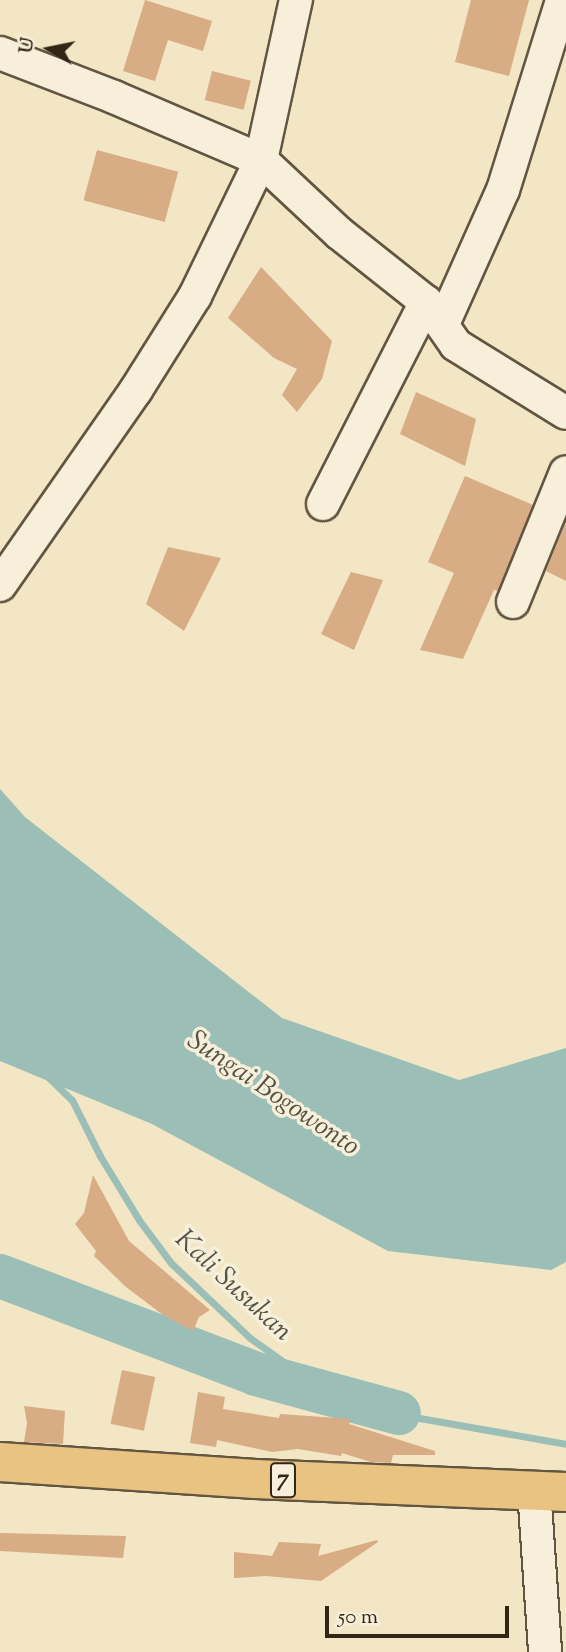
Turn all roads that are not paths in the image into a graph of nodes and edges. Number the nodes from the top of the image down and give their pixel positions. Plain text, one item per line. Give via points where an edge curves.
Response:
1 (296, 0) edge
2 (562, 0) edge
3 (0, 53) edge
4 (261, 160) junction
5 (435, 313) junction
6 (566, 413) edge
7 (566, 472) edge
8 (323, 504) dead end
9 (0, 585) edge
10 (513, 602) dead end
11 (0, 1462) edge
12 (550, 1490) edge
13 (545, 1652) edge

1 - 4 street
2 - 5 street via 503,190
3 - 4 street
4 - 5 street
4 - 9 street via 195,296
5 - 6 street via 456,345
5 - 8 street
7 - 10 street
11 - 12 highway, 7 via 255,1479
12 - 13 street

